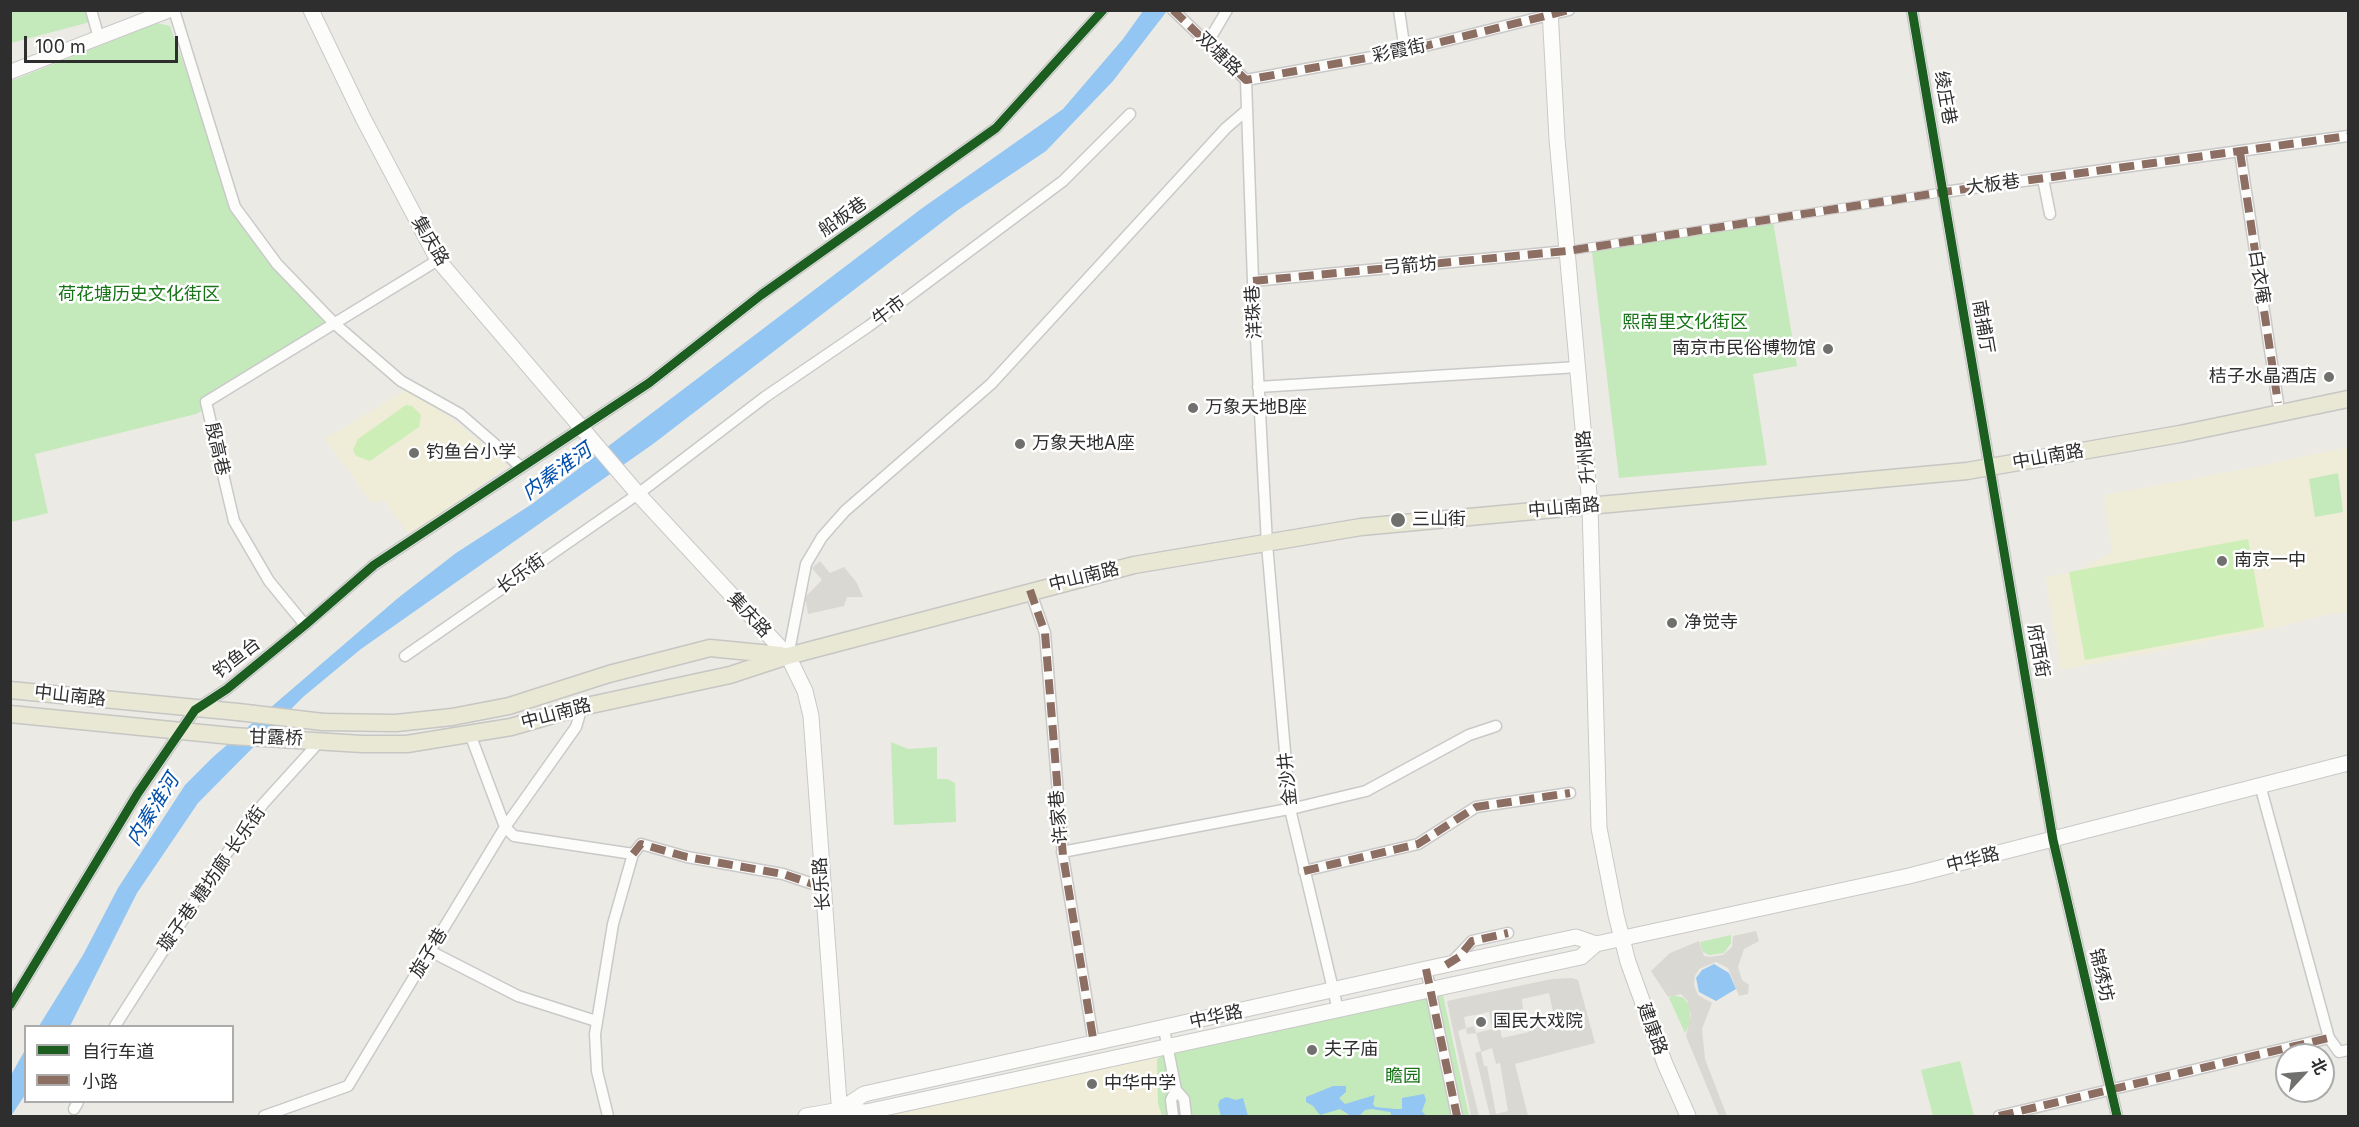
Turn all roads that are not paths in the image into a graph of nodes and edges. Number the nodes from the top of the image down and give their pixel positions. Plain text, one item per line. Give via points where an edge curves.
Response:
1 (91, 10) edge
2 (172, 10) edge
3 (311, 10) edge
4 (1103, 10) edge
5 (1173, 10) edge
6 (1227, 10) edge
7 (1399, 10) edge
8 (1569, 10) edge
9 (1912, 10) edge
10 (1550, 12) edge
11 (99, 38) junction
12 (1208, 42) junction
13 (1405, 51) junction
14 (10, 72) edge
15 (1246, 80) junction
16 (1246, 110) junction
17 (1130, 114) dead end
18 (2349, 136) edge
19 (2240, 152) junction
20 (2043, 179) junction
21 (1944, 192) junction
22 (2050, 214) dead end
23 (1567, 250) junction
24 (438, 260) junction
25 (1253, 281) junction
26 (335, 324) junction
27 (1578, 367) junction
28 (1257, 387) junction
29 (2349, 399) edge
30 (2278, 403) dead end
31 (581, 428) junction
32 (520, 466) junction
33 (1990, 467) junction
34 (638, 494) junction
35 (1590, 506) junction
36 (1267, 544) junction
37 (1030, 590) junction
38 (305, 625) junction
39 (405, 656) dead end
40 (788, 656) junction
41 (10, 690) edge
42 (577, 708) junction
43 (195, 710) junction
44 (238, 712) joint
45 (10, 714) edge
46 (323, 722) joint
47 (1496, 726) dead end
48 (183, 730) junction
49 (470, 734) junction
50 (232, 736) joint
51 (321, 740) junction
52 (2349, 764) edge
53 (2260, 785) junction
54 (1570, 793) dead end
55 (1290, 809) junction
56 (505, 827) junction
57 (2053, 840) junction
58 (1062, 852) junction
59 (633, 854) junction
60 (1304, 871) junction
61 (822, 887) junction
62 (1508, 933) dead end
63 (1622, 939) junction
64 (1596, 944) junction
65 (430, 951) junction
66 (1446, 965) junction
67 (1426, 969) junction
68 (1334, 991) junction
69 (10, 1005) edge
70 (1338, 1010) junction
71 (596, 1021) junction
72 (116, 1025) edge
73 (1164, 1029) junction
74 (2329, 1038) junction
75 (1094, 1044) junction
76 (2349, 1050) edge
77 (1176, 1090) junction
78 (2111, 1090) junction
79 (840, 1113) edge
80 (264, 1116) edge
81 (608, 1116) edge
82 (806, 1116) edge
83 (1173, 1116) edge
84 (1186, 1116) edge
85 (1457, 1116) edge
86 (1688, 1116) edge
87 (1999, 1116) edge
88 (2117, 1116) edge

1 - 11 street
2 - 11 street
2 - 26 street via 235,207 277,264
3 - 24 main road, 集庆路
4 - 31 street, 船板巷 via 996,128 761,295 649,383
5 - 12 street, 双塘路
6 - 12 street
7 - 13 street
8 - 10 street, 彩霞街
9 - 21 street, 绫庄巷
10 - 13 street, 彩霞街
10 - 23 main road, 升州路
11 - 14 street
12 - 15 street, 双塘路
13 - 15 street, 彩霞街
15 - 16 street, 洋珠巷
16 - 25 street, 洋珠巷
16 - 40 street via 991,384 845,511 822,537 806,564
17 - 34 street, 牛市 via 1063,181
18 - 19 street, 大板巷
19 - 20 street, 大板巷
19 - 30 street, 白衣庵
20 - 21 street, 大板巷
20 - 22 street
21 - 23 street, 大板巷
21 - 33 street, 南捕厅
23 - 25 street, 弓箭坊
23 - 27 main road, 升州路
24 - 26 street, 殷高巷
24 - 31 main road, 集庆路
25 - 28 street, 洋珠巷
26 - 32 street via 401,381 460,414
26 - 38 street, 殷高巷 via 206,402 234,521 269,581
27 - 28 street
27 - 35 main road, 升州路
28 - 36 street, 洋珠巷
29 - 33 main road, 中山南路
31 - 32 street, 钓鱼台
31 - 34 main road, 集庆路
32 - 38 street, 钓鱼台 via 374,565
33 - 35 main road, 中山南路
33 - 57 street, 府西街
34 - 39 street, 长乐街
34 - 40 main road, 集庆路
35 - 36 main road, 中山南路 via 1361,527
35 - 63 main road, 升州路 via 1599,828
36 - 37 main road, 中山南路 via 1134,565
36 - 55 street, 金沙井
37 - 40 main road, 中山南路
37 - 58 street, 许家巷 via 1045,633
38 - 43 street, 钓鱼台
40 - 42 main road, 中山南路 via 730,675
40 - 46 main road, 中山南路 via 710,648 609,674 509,706 452,717 396,723
40 - 61 main road, 长乐路 via 805,691 811,716
41 - 43 main road, 中山南路
42 - 49 main road, 中山南路
42 - 56 street, 旋子巷 via 576,727
43 - 44 main road, 中山南路
43 - 48 street, 钓鱼台
44 - 46 main road, 甘露桥, bridge
45 - 48 main road, 中山南路
47 - 55 street via 1469,735 1366,791
48 - 50 main road, 中山南路
48 - 69 street, 钓鱼台 via 138,793
49 - 51 main road, 中山南路 via 407,744
49 - 56 street
50 - 51 main road, 甘露桥
51 - 72 street, 璇子巷 糖坊廊 长乐街 via 262,804 216,868
52 - 53 main road, 中华路
53 - 57 main road, 中华路
53 - 74 street
54 - 60 street via 1476,807 1418,844
55 - 58 street
55 - 60 street, 金沙井
56 - 59 street via 514,836
56 - 65 street, 旋子巷
57 - 63 main road, 中华路
57 - 78 street, 锦绣坊
58 - 75 street, 许家巷
59 - 61 street via 641,844 783,874
59 - 71 street via 613,924
60 - 68 street, 金沙井
61 - 79 main road, 长乐路
62 - 66 street via 1472,940 1459,957
63 - 64 main road, 中华路
63 - 86 main road, 建康路 via 1665,1064
64 - 66 main road, 中华路 via 1576,937
64 - 70 main road, 中华路 via 1581,957
65 - 71 street via 518,996
65 - 80 street, 旋子巷 via 348,1086
66 - 67 main road, 中华路
67 - 68 main road, 中华路
67 - 85 street
68 - 70 street, 金沙井
68 - 73 main road, 中华路
70 - 79 main road, 中华路 via 866,1112
71 - 81 street via 597,1071
73 - 75 main road, 中华路
73 - 77 street
74 - 76 street via 2339,1052
74 - 78 street
75 - 79 main road, 中华路 via 864,1094
77 - 83 street via 1171,1100
77 - 84 street via 1184,1099
78 - 87 street
78 - 88 street, 锦绣坊
79 - 82 main road, 中华路

